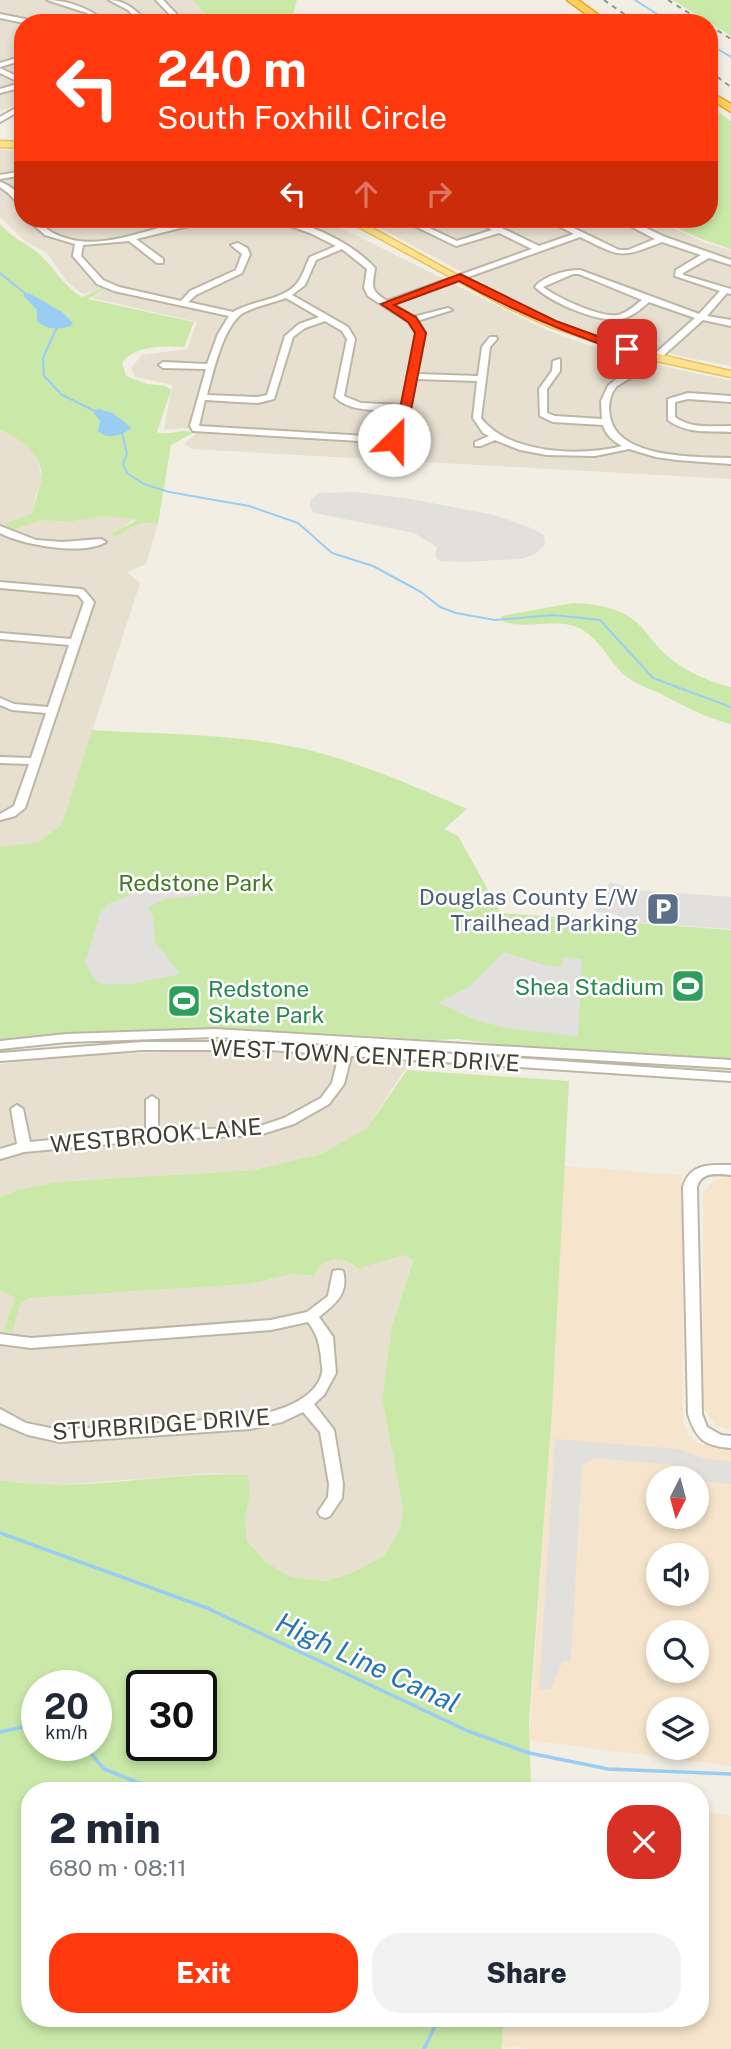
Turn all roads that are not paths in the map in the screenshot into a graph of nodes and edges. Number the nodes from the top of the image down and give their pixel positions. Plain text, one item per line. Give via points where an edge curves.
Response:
1 (50, 0) edge
2 (112, 0) edge
3 (159, 0) edge
4 (572, 0) edge
5 (587, 0) edge
6 (92, 14) edge
7 (135, 14) edge
8 (173, 14) edge
9 (592, 14) edge
10 (606, 14) edge
11 (0, 184) edge
12 (14, 195) edge
13 (41, 228) edge
14 (165, 228) edge
15 (300, 228) edge
16 (366, 228) edge
17 (423, 228) edge
18 (495, 228) edge
19 (568, 228) edge
20 (639, 228) edge
21 (499, 230) junction
22 (581, 234) junction
23 (662, 239) junction
24 (132, 240) junction
25 (79, 242) junction
26 (234, 245) dead end
27 (341, 247) junction
28 (538, 249) junction
29 (706, 256) junction
30 (160, 261) dead end
31 (731, 263) edge
32 (384, 276) dead end
33 (371, 277) junction
34 (460, 277) junction
35 (728, 291) edge
36 (287, 295) junction
37 (648, 299) junction
38 (183, 303) junction
39 (386, 304) junction
40 (448, 310) dead end
41 (234, 315) junction
42 (700, 317) junction
43 (326, 318) junction
44 (412, 320) junction
45 (731, 323) edge
46 (493, 339) dead end
47 (656, 358) junction
48 (557, 361) dead end
49 (163, 365) dead end
50 (211, 367) junction
51 (731, 374) edge
52 (414, 376) junction
53 (481, 379) junction
54 (202, 397) junction
55 (731, 399) edge
56 (407, 408) junction
57 (604, 422) junction
58 (731, 429) edge
59 (492, 438) junction
60 (478, 444) dead end
61 (631, 446) junction
62 (731, 461) edge
63 (0, 528) edge
64 (102, 542) dead end
65 (0, 585) edge
66 (0, 636) edge
67 (74, 642) junction
68 (0, 701) edge
69 (51, 710) junction
70 (0, 760) edge
71 (33, 761) junction
72 (0, 817) edge
73 (0, 1045) edge
74 (348, 1046) junction
75 (0, 1057) edge
76 (731, 1064) edge
77 (731, 1077) edge
78 (152, 1100) dead end
79 (17, 1109) dead end
80 (152, 1135) junction
81 (24, 1146) junction
82 (0, 1154) edge
83 (731, 1170) edge
84 (338, 1275) dead end
85 (311, 1316) junction
86 (0, 1339) edge
87 (305, 1404) junction
88 (0, 1415) edge
89 (731, 1442) edge
90 (326, 1512) dead end

1 - 6 street
2 - 7 street
3 - 8 street
4 - 9 highway
5 - 10 highway
11 - 12 street
13 - 25 street
14 - 24 street
15 - 27 street
16 - 34 main road
17 - 21 street via 456,244
18 - 21 street
19 - 22 street
20 - 23 street
21 - 28 street
22 - 23 street via 624,252
22 - 28 street
23 - 29 street
24 - 25 street
24 - 30 street
25 - 38 street via 77,256 100,282
26 - 38 street via 246,254 239,271 193,293
27 - 33 street via 365,261 372,268
27 - 36 street via 313,259 302,284
28 - 34 street
29 - 31 street
29 - 35 street via 679,276
32 - 33 street
33 - 39 street via 371,294
34 - 39 street
34 - 47 main road via 552,324
35 - 42 street
36 - 41 street
36 - 43 street
37 - 37 street via 580,272 539,286 609,318 621,317
37 - 42 street
38 - 41 street
39 - 44 street
40 - 44 street
41 - 50 street
42 - 45 street
42 - 47 street
43 - 54 street via 289,336 271,397
43 - 56 street via 345,329 351,339 339,397 342,401
44 - 52 street via 421,333
46 - 53 street via 486,347
47 - 51 main road
47 - 57 street via 611,388
48 - 57 street via 543,389 543,414 553,419
49 - 50 street
50 - 54 street
52 - 53 street
52 - 56 street
53 - 59 street via 477,418
54 - 56 street via 195,429 226,432 394,440 400,436
55 - 58 street via 688,396 671,401 671,418 683,426
57 - 61 street via 614,436
59 - 60 street
59 - 61 street via 544,451 601,453
61 - 62 street via 670,457
63 - 64 street via 13,537 39,543
65 - 67 street via 82,592 89,602
66 - 67 street
67 - 69 street
68 - 69 street via 12,707
69 - 71 street
70 - 71 street
71 - 72 street via 19,808
73 - 74 street, WEST TOWN CENTER DRIVE via 227,1033
74 - 75 street, WEST TOWN CENTER DRIVE via 155,1045
74 - 76 street, WEST TOWN CENTER DRIVE
74 - 77 street, WEST TOWN CENTER DRIVE
74 - 80 street, WESTBROOK LANE via 338,1084 325,1101 289,1121 254,1132
78 - 80 street
79 - 81 street
80 - 81 street, WESTBROOK LANE
81 - 82 street, WESTBROOK LANE
83 - 89 street via 698,1173 690,1187 695,1414 701,1431
84 - 85 street via 334,1298
85 - 86 street via 258,1326 31,1343
85 - 87 street, STURBRIDGE DRIVE via 326,1337 329,1373
87 - 88 street, STURBRIDGE DRIVE via 282,1416 250,1423 60,1436 10,1423
87 - 90 street via 327,1430 336,1484 335,1498

